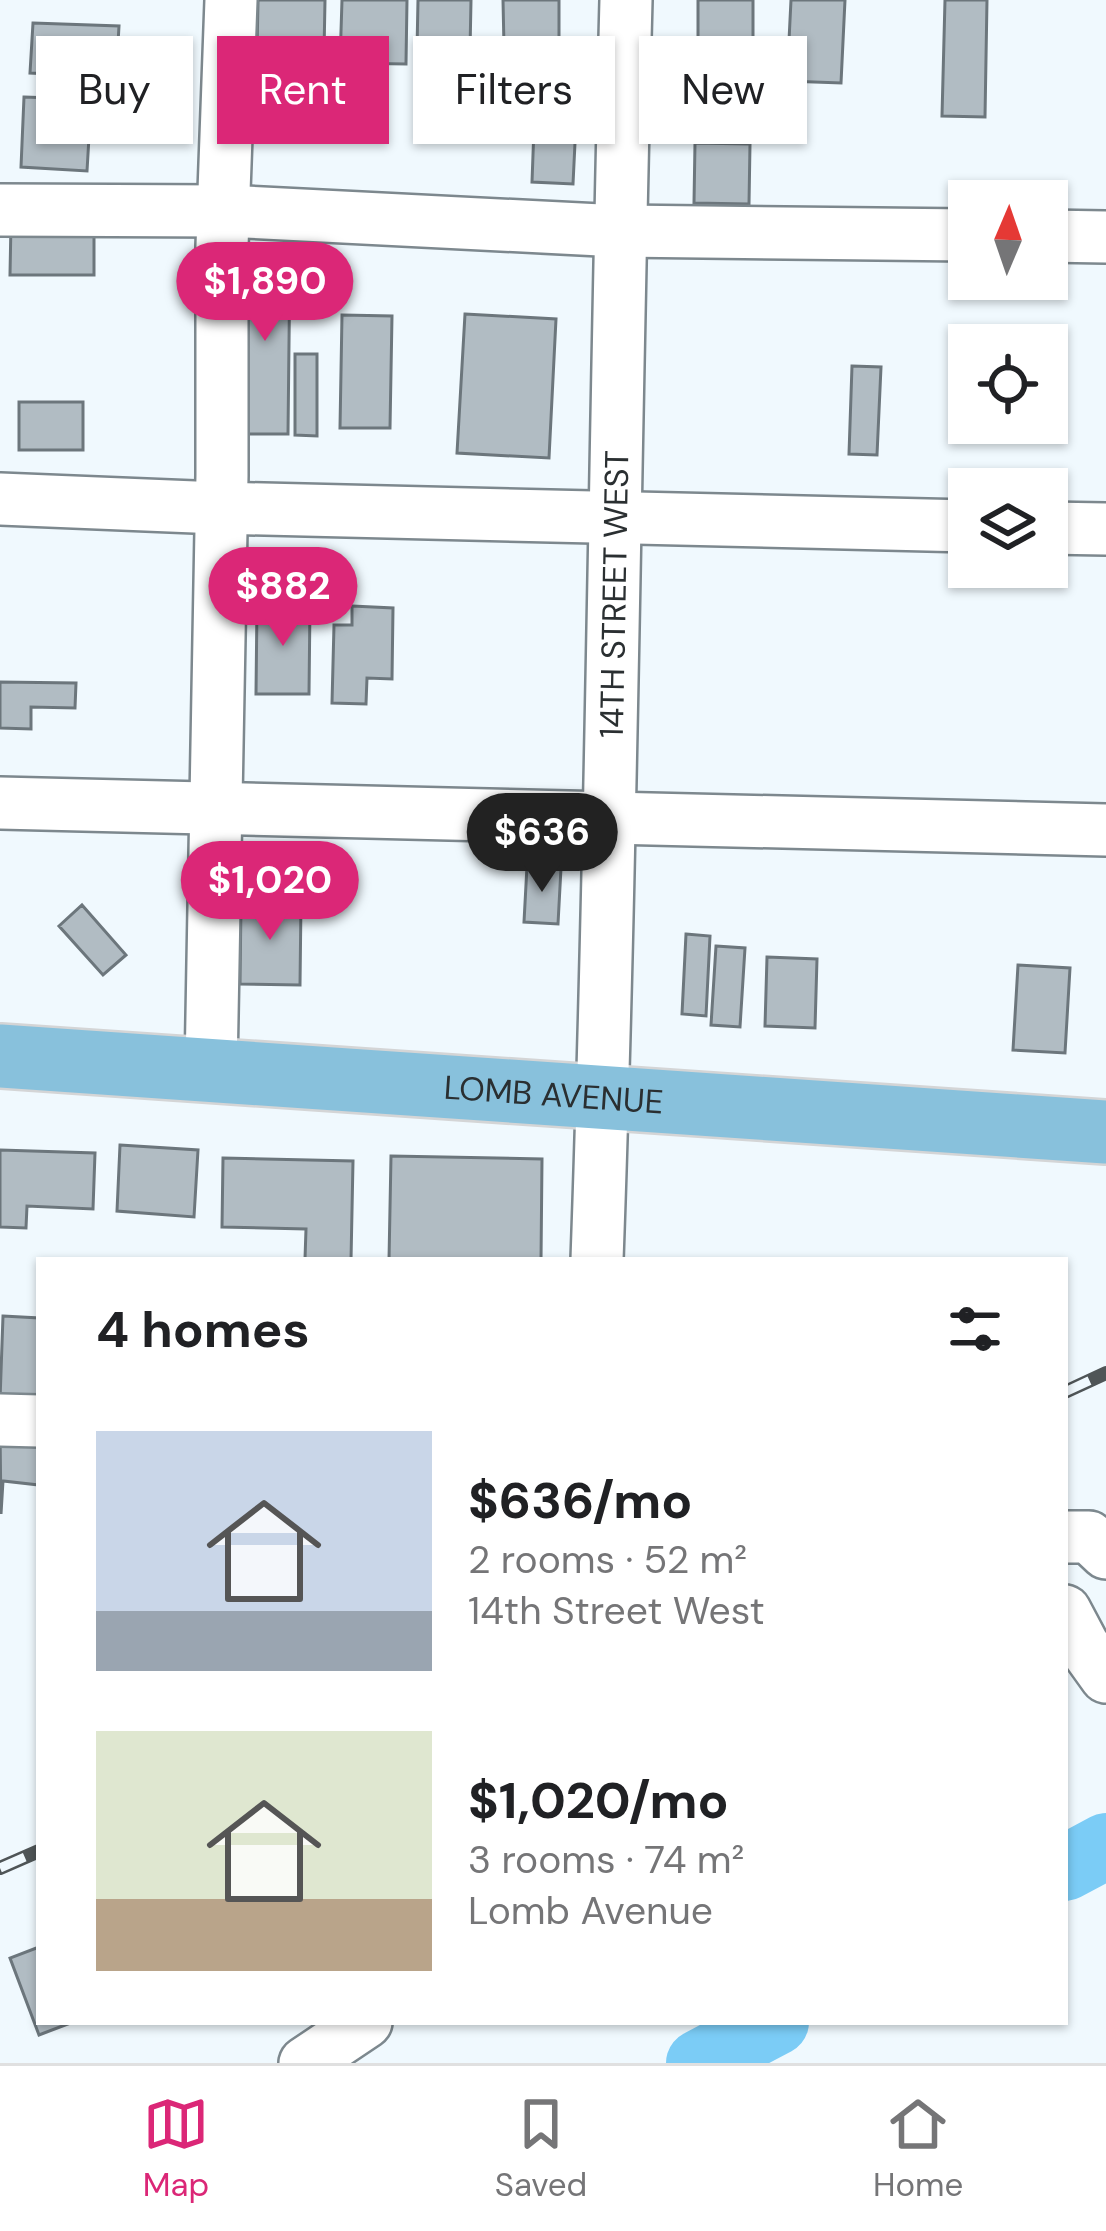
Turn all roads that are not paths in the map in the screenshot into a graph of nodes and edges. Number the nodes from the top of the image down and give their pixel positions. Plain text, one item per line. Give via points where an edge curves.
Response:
1 (231, 0) edge
2 (626, 0) edge
3 (0, 210) edge
4 (225, 211) junction
5 (620, 231) junction
6 (948, 236) edge
7 (1068, 236) edge
8 (1106, 237) edge
9 (0, 500) edge
10 (219, 508) junction
11 (614, 517) junction
12 (948, 525) edge
13 (1068, 528) edge
14 (1106, 529) edge
15 (0, 803) edge
16 (214, 810) junction
17 (611, 819) junction
18 (1106, 830) edge
19 (0, 1056) edge
20 (211, 1070) junction
21 (603, 1097) junction
22 (1106, 1132) edge
23 (598, 1257) edge
24 (0, 1420) edge
25 (36, 1421) edge
26 (1068, 1538) edge
27 (1106, 1553) edge
28 (1068, 1617) edge
29 (1106, 1677) edge
30 (361, 2025) edge
31 (304, 2063) edge

1 - 4 street
2 - 5 street, 14TH STREET WEST
3 - 4 street
4 - 5 street
4 - 10 street
5 - 6 street
5 - 11 street, 14TH STREET WEST
7 - 8 street
9 - 10 street
10 - 11 street
10 - 16 street
11 - 12 street
11 - 17 street, 14TH STREET WEST
13 - 14 street
15 - 16 street
16 - 17 street
16 - 20 street
17 - 18 street
17 - 21 street, 14TH STREET WEST
19 - 20 main road, LOMB AVENUE
20 - 21 main road, LOMB AVENUE
21 - 22 main road, LOMB AVENUE
21 - 23 street, 14TH STREET WEST
24 - 25 street
26 - 27 street via 1089,1537
28 - 29 street
30 - 31 street

